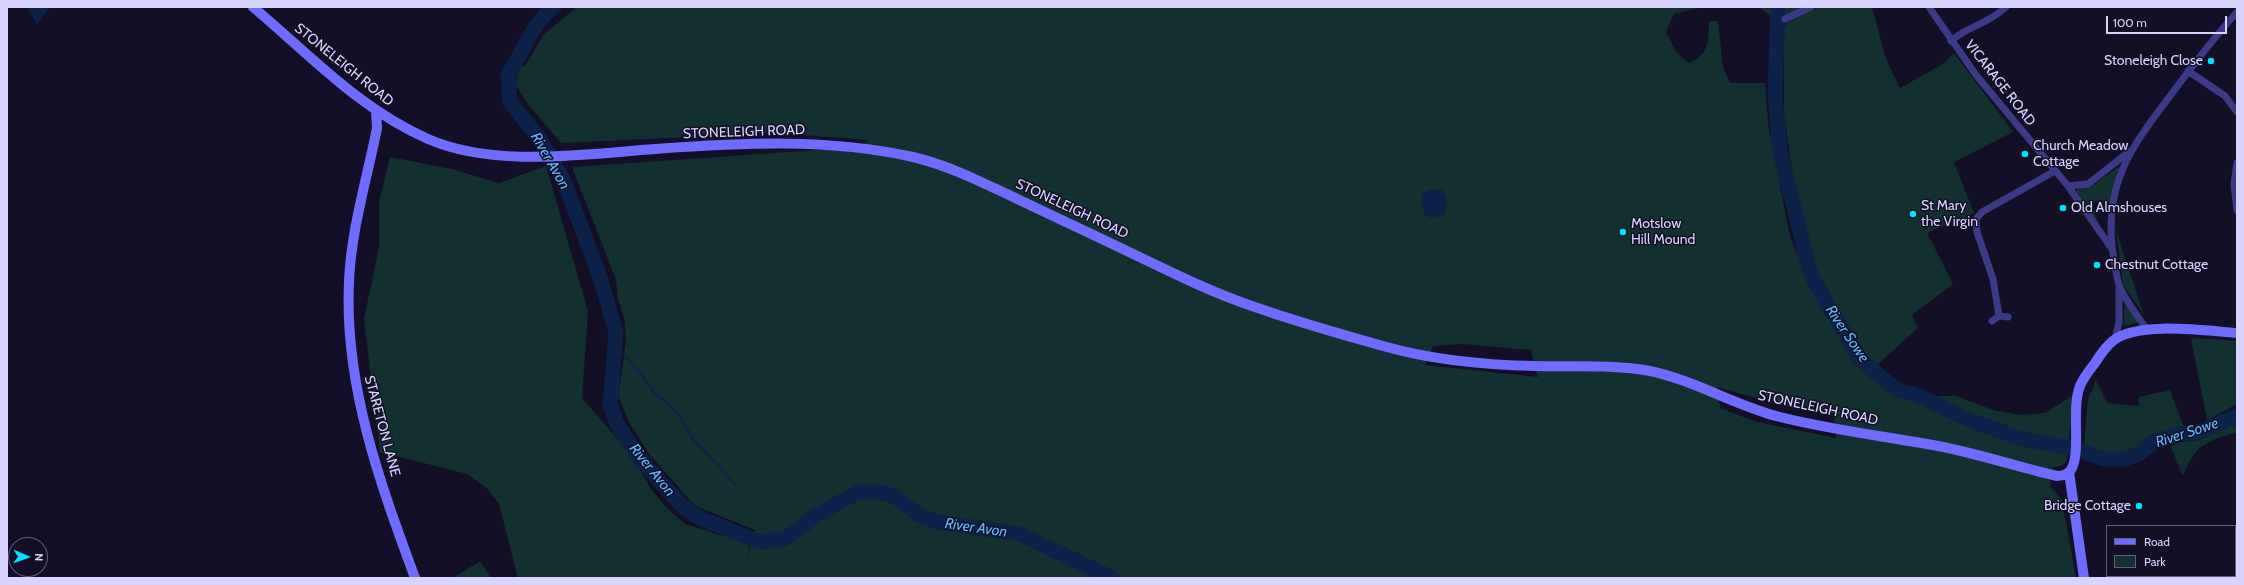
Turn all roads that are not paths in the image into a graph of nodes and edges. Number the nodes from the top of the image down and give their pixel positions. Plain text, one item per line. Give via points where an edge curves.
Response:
1 (252, 7) edge
2 (1811, 7) edge
3 (1929, 7) edge
4 (2006, 7) edge
5 (2237, 12) edge
6 (1785, 19) dead end
7 (1951, 42) junction
8 (2188, 71) junction
9 (376, 111) junction
10 (2237, 112) edge
11 (2131, 150) junction
12 (2237, 164) edge
13 (2055, 171) junction
14 (2068, 186) junction
15 (2237, 210) edge
16 (2112, 249) junction
17 (2119, 286) junction
18 (1999, 316) junction
19 (2008, 317) dead end
20 (1992, 321) dead end
21 (2147, 330) junction
22 (2237, 333) edge
23 (2115, 339) junction
24 (2071, 468) junction
25 (415, 578) edge
26 (2084, 578) edge

1 - 9 main road, STONELEIGH ROAD via 317,65
2 - 6 street
3 - 7 street, VICARAGE ROAD
4 - 7 street via 1987,22 1960,34
5 - 8 street
7 - 13 street, VICARAGE ROAD
8 - 10 street via 2225,96
8 - 11 street
9 - 24 main road, STONELEIGH ROAD via 433,141 462,149 510,156 706,146 821,144 862,147 913,157 959,170 1197,284 1252,306 1381,346 1438,358 1495,365 1624,368 1649,371 1675,378 1746,407 1808,424 1952,449 2057,476
9 - 25 main road, STARETON LANE via 377,128 352,248 348,316 351,358 360,406 394,522
11 - 14 street via 2088,184
11 - 16 street via 2120,177 2113,206
12 - 15 street via 2234,184
13 - 14 street, VICARAGE ROAD
13 - 18 street via 1982,212 1976,219 1977,232 1993,279
14 - 16 street, VICARAGE ROAD
16 - 17 street
17 - 21 street
17 - 23 street via 2120,315
18 - 19 street
18 - 20 street
21 - 22 main road
21 - 23 main road
23 - 24 main road via 2104,350 2083,382 2077,400
24 - 26 main road

